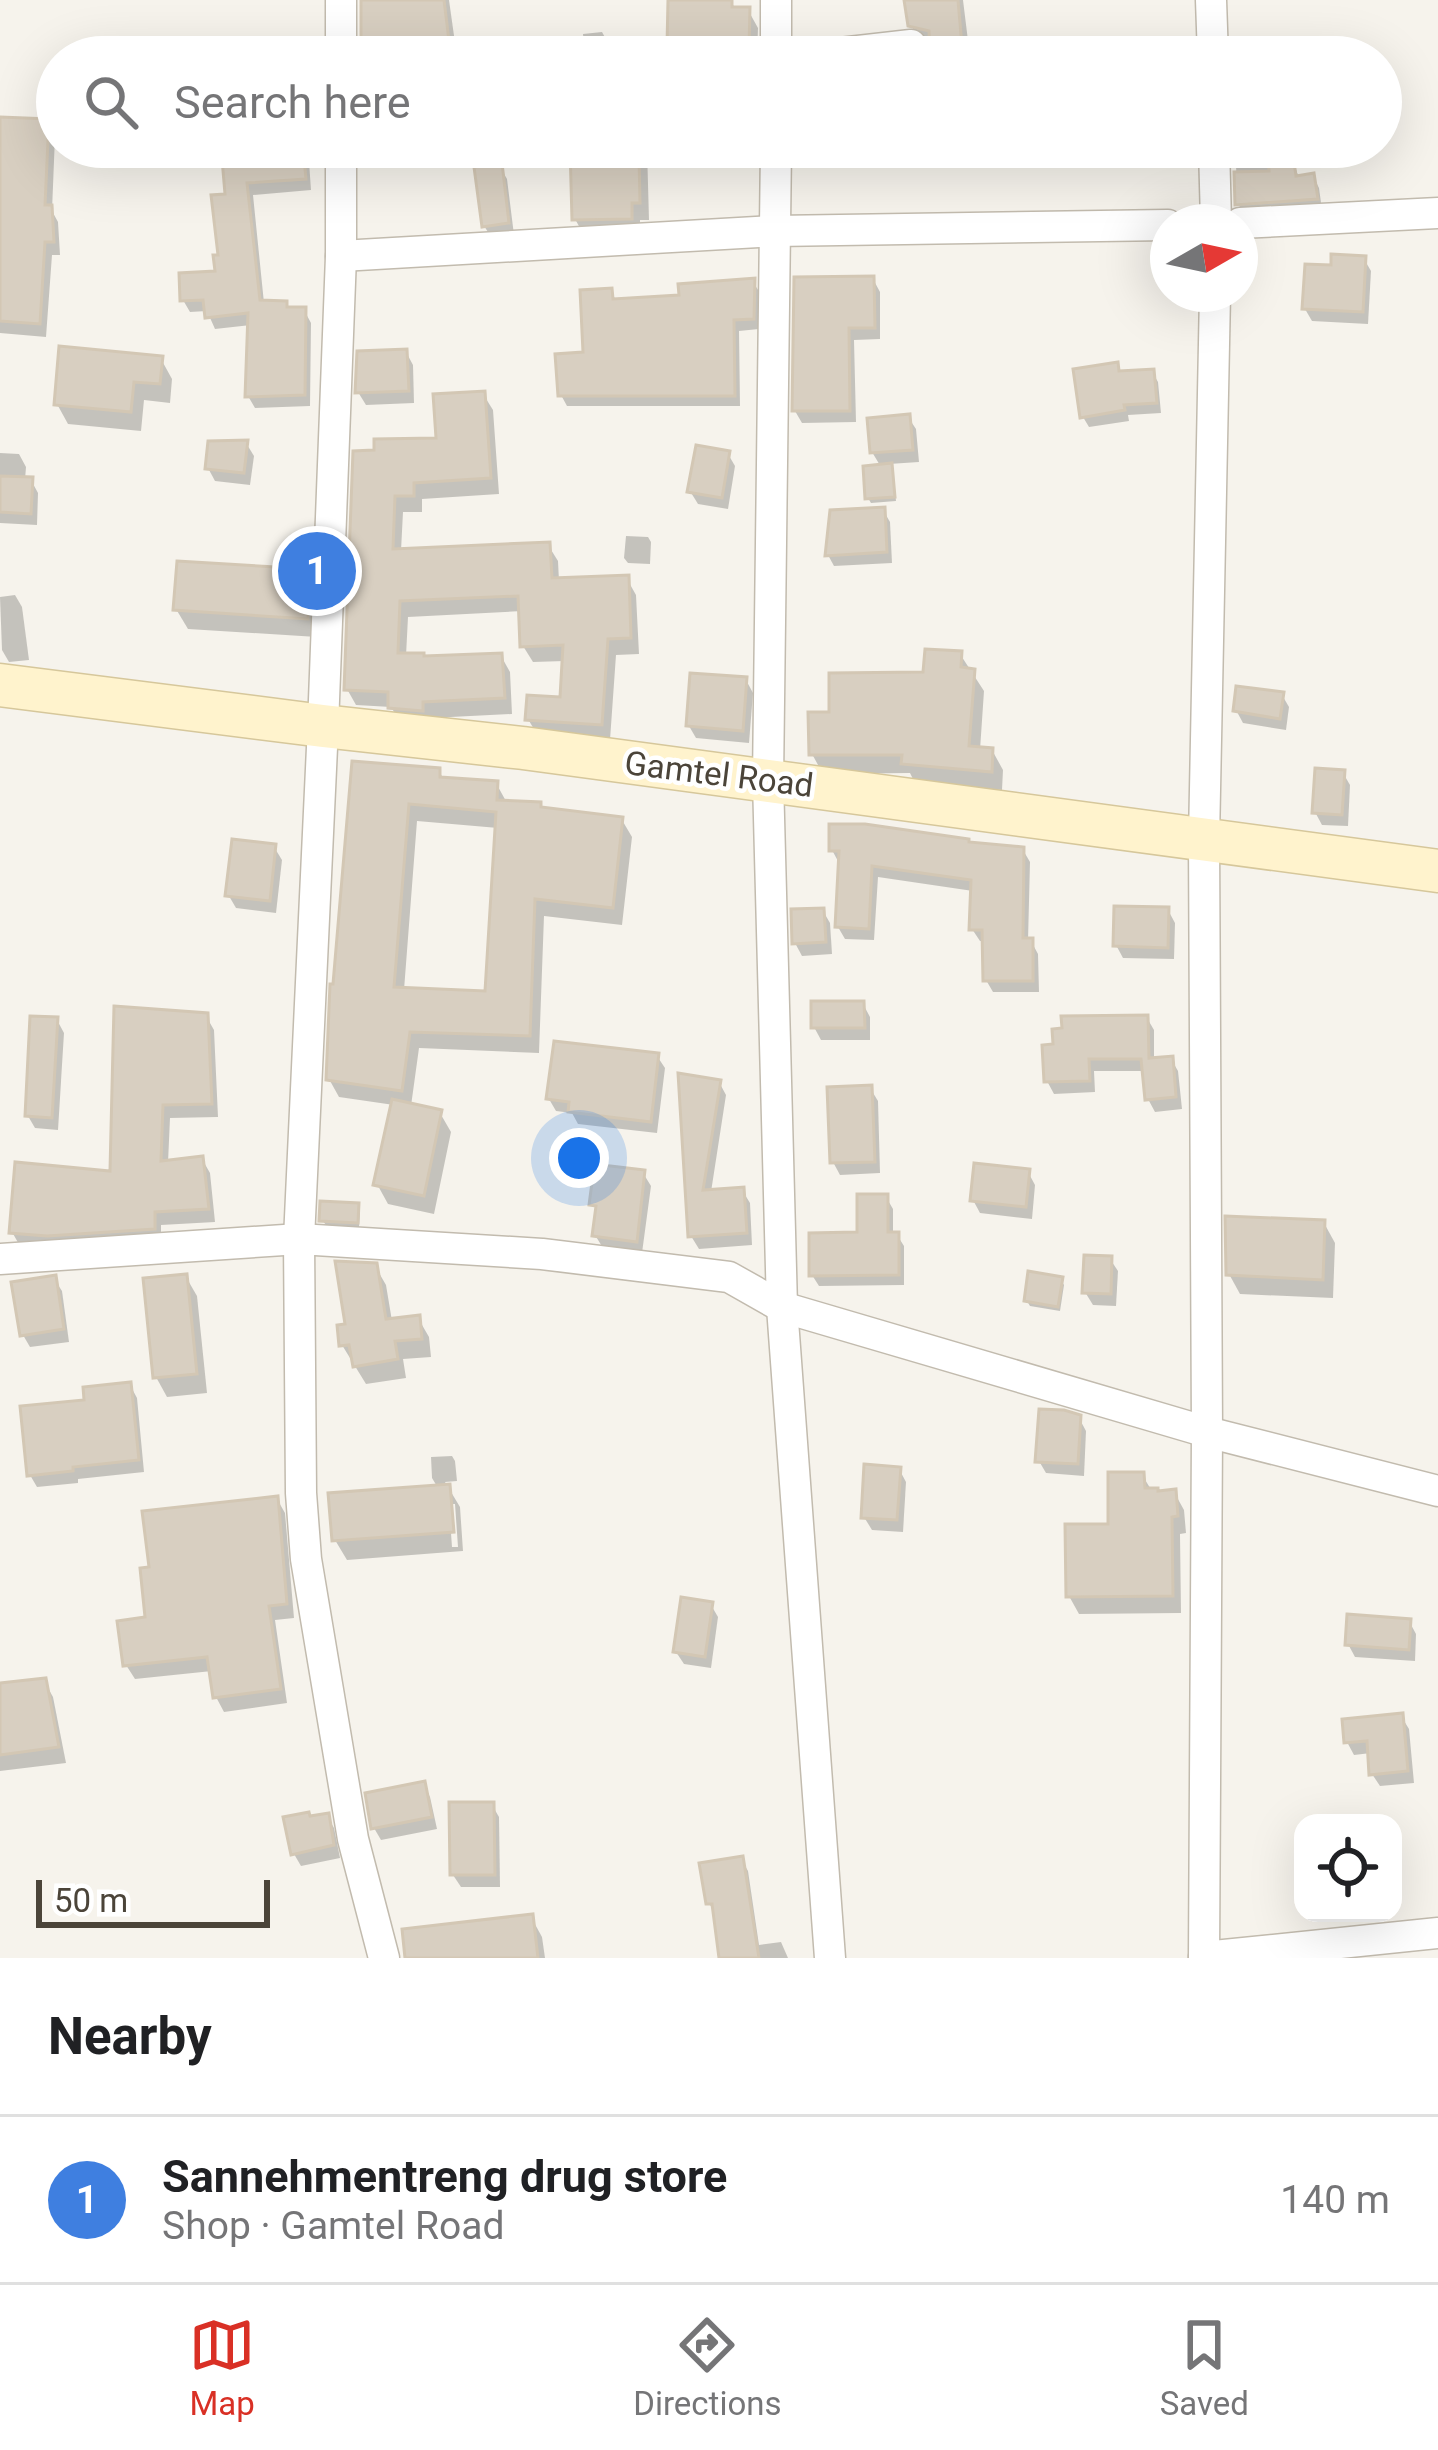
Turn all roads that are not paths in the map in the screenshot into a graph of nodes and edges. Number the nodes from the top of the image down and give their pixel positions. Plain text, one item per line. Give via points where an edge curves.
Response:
1 (341, 0) edge
2 (776, 0) edge
3 (1211, 0) edge
4 (341, 36) edge
5 (776, 36) edge
6 (1212, 36) edge
7 (341, 168) edge
8 (776, 168) edge
9 (1215, 168) edge
10 (1216, 204) edge
11 (1438, 213) edge
12 (1258, 222) edge
13 (1150, 225) edge
14 (775, 231) junction
15 (341, 256) junction
16 (1215, 312) edge
17 (0, 685) edge
18 (323, 727) junction
19 (768, 780) junction
20 (1204, 839) junction
21 (1438, 871) edge
22 (298, 1239) junction
23 (0, 1259) edge
24 (782, 1307) junction
25 (1207, 1432) junction
26 (1438, 1490) edge
27 (1438, 1933) edge
28 (384, 1958) edge
29 (830, 1958) edge
30 (1204, 1958) edge

1 - 4 street
2 - 5 street
3 - 6 street
7 - 15 street
8 - 14 street
9 - 10 street
11 - 12 street
13 - 14 street
14 - 15 street
14 - 19 street
15 - 18 street
16 - 20 street
17 - 18 street, Gamtel Road
18 - 19 street, Gamtel Road
18 - 22 street
19 - 20 street, Gamtel Road
19 - 24 street
20 - 21 street, Gamtel Road
20 - 25 street
22 - 23 street
22 - 24 street via 542,1254 729,1277
22 - 28 street via 307,1559 353,1839
24 - 25 street
24 - 29 street
25 - 26 street
25 - 30 street
27 - 30 street

